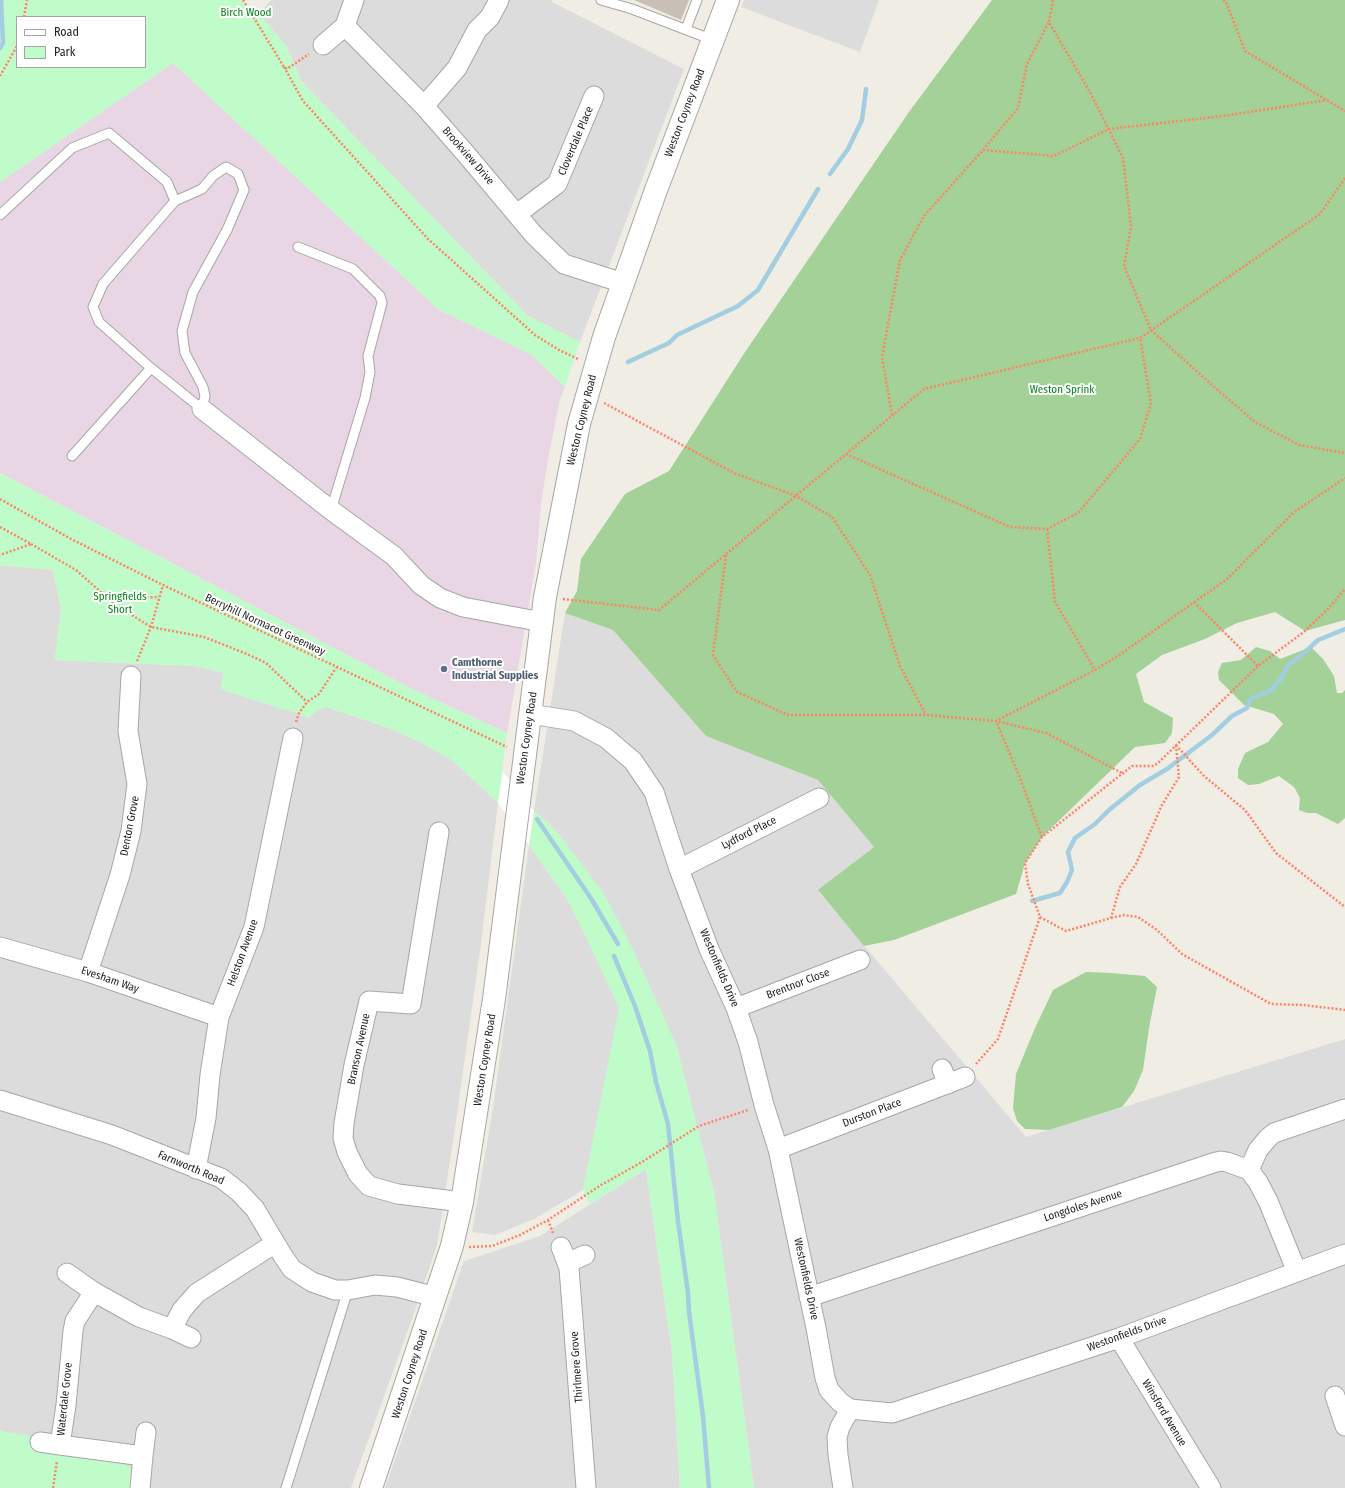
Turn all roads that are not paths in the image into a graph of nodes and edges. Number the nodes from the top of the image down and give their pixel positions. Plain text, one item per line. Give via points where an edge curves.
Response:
1 (354, 0) edge
2 (499, 0) edge
3 (601, 0) edge
4 (697, 0) edge
5 (728, 0) edge
6 (344, 26) junction
7 (686, 29) junction
8 (713, 40) junction
9 (323, 45) road end
10 (594, 96) dead end
11 (424, 106) junction
12 (175, 200) junction
13 (517, 214) junction
14 (0, 215) edge
15 (298, 247) dead end
16 (623, 283) junction
17 (151, 368) junction
18 (202, 409) junction
19 (72, 456) dead end
20 (331, 510) junction
21 (542, 622) junction
22 (130, 676) road end
23 (530, 714) junction
24 (293, 738) road end
25 (819, 798) dead end
26 (439, 832) dead end
27 (679, 869) junction
28 (0, 947) edge
29 (860, 960) dead end
30 (88, 972) junction
31 (736, 1008) junction
32 (219, 1017) junction
33 (965, 1077) road end
34 (0, 1100) edge
35 (1345, 1109) edge
36 (778, 1149) junction
37 (196, 1169) junction
38 (1249, 1170) junction
39 (462, 1202) junction
40 (274, 1244) junction
41 (1345, 1254) edge
42 (585, 1255) dead end
43 (1297, 1272) junction
44 (67, 1273) dead end
45 (348, 1290) junction
46 (94, 1292) junction
47 (436, 1296) junction
48 (810, 1297) junction
49 (172, 1329) junction
50 (192, 1338) dead end
51 (1119, 1338) junction
52 (1335, 1396) dead end
53 (850, 1409) junction
54 (1345, 1426) edge
55 (146, 1432) dead end
56 (40, 1442) dead end
57 (60, 1445) junction
58 (143, 1456) junction
59 (140, 1488) edge
60 (286, 1488) edge
61 (371, 1488) edge
62 (586, 1488) edge
63 (843, 1488) edge
64 (1210, 1488) edge

1 - 6 street
2 - 11 street via 490,17 477,30 456,68
3 - 7 lane
4 - 7 lane
5 - 8 street, Weston Coyney Road
6 - 9 street
6 - 11 street, Brookview Drive
7 - 8 lane
8 - 16 street, Weston Coyney Road
10 - 13 street, Cloverdale Place via 557,184
11 - 13 street, Brookview Drive
12 - 14 lane via 167,182 109,133 72,148
12 - 17 lane via 103,284 93,307 100,322
12 - 18 lane via 202,189 213,176 226,167 238,174 244,190 227,230 193,292 182,331 185,353 203,387 205,396
13 - 16 street, Brookview Drive via 564,264
15 - 20 lane via 353,269 380,296 382,303 368,356 370,372 365,398
16 - 21 street, Weston Coyney Road via 604,337 579,424
17 - 18 lane
17 - 19 lane
18 - 20 street
20 - 21 street via 394,556 421,585 440,598 463,607
21 - 23 street, Weston Coyney Road
22 - 30 street, Denton Grove via 128,731 137,784 131,831 120,875
23 - 27 street, Westonfields Drive via 574,721 606,738 634,761 654,792
23 - 39 street, Weston Coyney Road via 494,999
24 - 32 street, Helston Avenue via 254,927
25 - 27 street, Lydford Place
26 - 39 street, Branson Avenue via 411,1004 369,1001 354,1065 343,1138 358,1174 369,1186 398,1194
27 - 31 street, Westonfields Drive via 709,949
28 - 30 street, Evesham Way
29 - 31 street, Brentnor Close
30 - 32 street, Evesham Way
31 - 36 street, Westonfields Drive
32 - 37 street, Helston Avenue via 206,1118
33 - 36 street, Durston Place via 945,1076
34 - 37 street, Farnworth Road via 112,1135
35 - 38 street via 1274,1133 1258,1150
36 - 48 street, Westonfields Drive
37 - 40 street, Farnworth Road via 221,1178 239,1192 256,1209
38 - 43 street via 1264,1192
38 - 48 street, Longdoles Avenue via 1227,1162 1216,1162
39 - 47 street, Weston Coyney Road via 452,1246
40 - 45 street, Farnworth Road via 292,1269 312,1282 335,1290
40 - 49 street via 197,1293 182,1310
41 - 43 street, Westonfields Drive
42 - 62 street, Thirlmere Grove via 564,1255 569,1268
43 - 51 street, Westonfields Drive
44 - 46 street
45 - 47 street, Farnworth Road via 375,1285
45 - 60 lane
46 - 49 street via 139,1317
46 - 57 street, Waterdale Grove via 75,1321 72,1331
47 - 61 street, Weston Coyney Road
48 - 53 street, Westonfields Drive via 829,1390
49 - 50 street
51 - 53 street, Westonfields Drive via 892,1413
51 - 64 street, Winsford Avenue
52 - 54 street
53 - 63 street via 837,1437
55 - 58 street
56 - 57 street
57 - 58 street, Waterdale Grove
58 - 59 street

